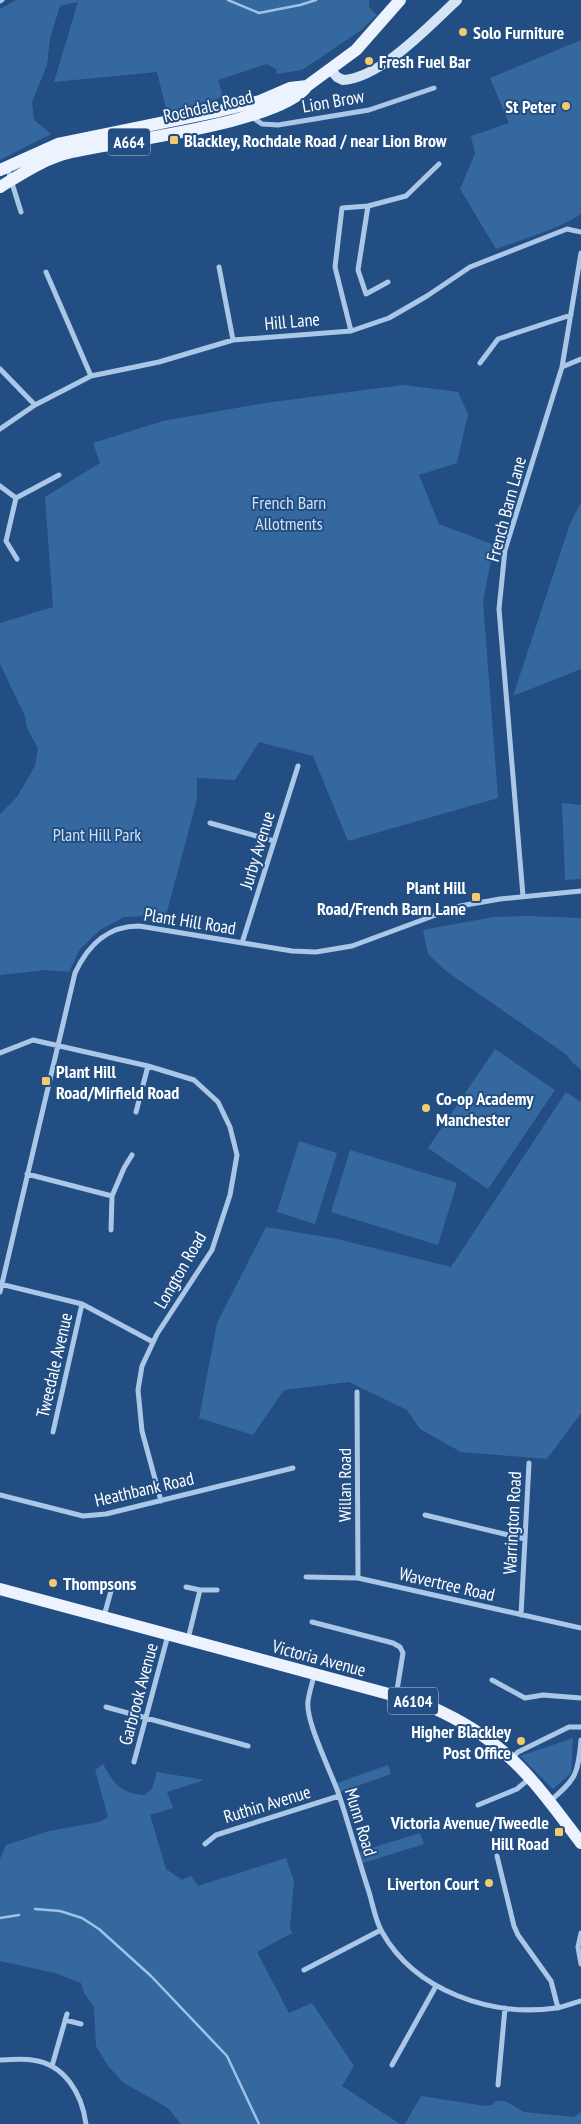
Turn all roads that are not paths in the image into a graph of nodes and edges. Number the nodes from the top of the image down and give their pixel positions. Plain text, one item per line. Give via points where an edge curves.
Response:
1 (400, 0) edge
2 (457, 0) edge
3 (330, 69) junction
4 (307, 86) junction
5 (434, 88) dead end
6 (243, 105) junction
7 (251, 117) junction
8 (439, 164) dead end
9 (3, 168) edge
10 (12, 180) junction
11 (0, 187) edge
12 (368, 206) junction
13 (21, 212) dead end
14 (581, 232) edge
15 (581, 252) edge
16 (219, 267) dead end
17 (46, 272) dead end
18 (388, 282) dead end
19 (571, 315) junction
20 (351, 331) junction
21 (233, 340) junction
22 (581, 360) edge
23 (480, 363) dead end
24 (562, 367) junction
25 (0, 369) edge
26 (90, 376) junction
27 (35, 405) junction
28 (0, 430) edge
29 (59, 475) dead end
30 (0, 486) edge
31 (16, 498) junction
32 (17, 559) dead end
33 (298, 766) dead end
34 (210, 823) dead end
35 (274, 841) junction
36 (581, 891) edge
37 (523, 896) junction
38 (242, 943) junction
39 (59, 1045) junction
40 (0, 1053) edge
41 (148, 1066) junction
42 (136, 1112) dead end
43 (132, 1155) dead end
44 (27, 1174) junction
45 (112, 1196) junction
46 (111, 1230) dead end
47 (1, 1285) edge
48 (0, 1292) edge
49 (82, 1304) junction
50 (153, 1342) junction
51 (357, 1392) dead end
52 (53, 1432) dead end
53 (529, 1463) dead end
54 (293, 1468) dead end
55 (0, 1495) edge
56 (161, 1501) junction
57 (426, 1515) dead end
58 (525, 1538) junction
59 (306, 1577) dead end
60 (358, 1578) junction
61 (186, 1587) dead end
62 (0, 1589) edge
63 (200, 1590) junction
64 (218, 1590) dead end
65 (111, 1592) dead end
66 (521, 1615) junction
67 (104, 1617) junction
68 (312, 1622) dead end
69 (581, 1628) edge
70 (168, 1634) junction
71 (188, 1639) junction
72 (315, 1674) junction
73 (492, 1680) dead end
74 (396, 1696) junction
75 (581, 1698) edge
76 (106, 1707) dead end
77 (146, 1718) junction
78 (581, 1727) edge
79 (581, 1740) edge
80 (248, 1746) dead end
81 (511, 1758) junction
82 (134, 1762) dead end
83 (579, 1774) edge
84 (529, 1779) junction
85 (340, 1796) junction
86 (548, 1802) junction
87 (478, 1805) dead end
88 (581, 1843) edge
89 (205, 1844) dead end
90 (497, 1856) dead end
91 (380, 1930) junction
92 (581, 1933) edge
93 (581, 1964) edge
94 (304, 1970) dead end
95 (436, 1986) junction
96 (581, 2000) edge
97 (505, 2008) junction
98 (558, 2008) junction
99 (81, 2024) dead end
100 (0, 2060) edge
101 (52, 2066) junction
102 (392, 2066) dead end
103 (498, 2085) dead end
104 (86, 2124) edge

1 - 3 main road, Rochdale Road / A664 via 366,40
2 - 3 street via 406,47 368,72 343,80
3 - 4 main road, Rochdale Road / A664
4 - 6 main road, Rochdale Road via 290,88
4 - 7 main road, Rochdale Road / A664 via 297,96
5 - 7 street, Lion Brow via 369,110 278,125 262,124
6 - 7 street
6 - 9 main road, Rochdale Road via 58,144
7 - 10 main road, Rochdale Road / A664 via 70,152 41,163
8 - 12 street via 406,196
9 - 10 street
10 - 11 main road, Rochdale Road / A664
10 - 13 street
12 - 18 street via 358,270 366,294
12 - 20 street via 342,208 335,267
14 - 20 street, Hill Lane via 567,229 470,267 389,318
15 - 19 street, French Barn Lane
16 - 21 street
17 - 26 street
19 - 23 street via 498,339
19 - 24 street, French Barn Lane
20 - 21 street, Hill Lane
21 - 26 street, Hill Lane via 159,362
22 - 24 street
24 - 37 street, French Barn Lane via 505,550 499,610
25 - 27 street
26 - 27 street, Hill Lane
27 - 28 street, Hill Lane
29 - 31 street
30 - 31 street
31 - 32 street via 6,541
33 - 35 street, Jurby Avenue
34 - 35 street
35 - 38 street, Jurby Avenue
36 - 37 street, Plant Hill Road
37 - 38 street, Plant Hill Road via 460,906 333,950 292,951
38 - 39 street, Plant Hill Road via 139,926 108,933 87,951 75,973
39 - 40 street, Longton Road via 33,1040
39 - 41 street, Longton Road
39 - 44 street, Plant Hill Road
41 - 42 street
41 - 50 street, Longton Road via 194,1080 218,1102 230,1127 237,1155 230,1195 212,1250
43 - 45 street
44 - 45 street
44 - 47 street, Plant Hill Road
45 - 46 street
47 - 48 street, Plant Hill Road
47 - 49 street
49 - 50 street
49 - 52 street, Tweedale Avenue
50 - 56 street, Longton Road via 142,1366 138,1390 142,1431
51 - 60 street, Willan Road
53 - 58 street, Warrington Road
54 - 56 street, Heathbank Road
55 - 56 street, Heathbank Road via 83,1516
57 - 58 street
58 - 66 street, Warrington Road
59 - 60 street, Wavertree Road
60 - 66 street, Wavertree Road
61 - 63 street
62 - 67 main road, Victoria Avenue / A6104
63 - 64 street
63 - 71 street
65 - 67 street
66 - 69 street, Wavertree Road
67 - 70 main road, Victoria Avenue / A6104
68 - 74 street via 400,1647 403,1653
70 - 71 main road, Victoria Avenue / A6104
70 - 77 street, Garbrook Avenue
71 - 72 main road, Victoria Avenue / A6104
72 - 74 main road, Victoria Avenue / A6104
72 - 85 street, Munn Road via 308,1702 310,1719
73 - 75 street via 526,1698 543,1695
74 - 81 main road, Victoria Avenue / A6104 via 458,1720
76 - 77 street
77 - 80 street
77 - 82 street, Garbrook Avenue
78 - 81 street via 569,1727
79 - 83 street
81 - 84 main road, Victoria Avenue / A6104
83 - 86 street
84 - 86 main road, Victoria Avenue / A6104
84 - 87 street via 517,1788
85 - 89 street, Ruthin Avenue via 216,1835
85 - 91 street, Munn Road
86 - 88 main road, Victoria Avenue / A6104
90 - 98 street via 514,1926 551,1981
91 - 94 street
91 - 95 street, Munn Road via 407,1965
92 - 93 street via 578,1947
95 - 97 street, Munn Road via 469,2000
95 - 102 street
96 - 98 street, Munn Road
97 - 98 street, Munn Road
97 - 103 street
99 - 101 street via 66,2017
100 - 101 street via 30,2059
101 - 104 street via 76,2091

